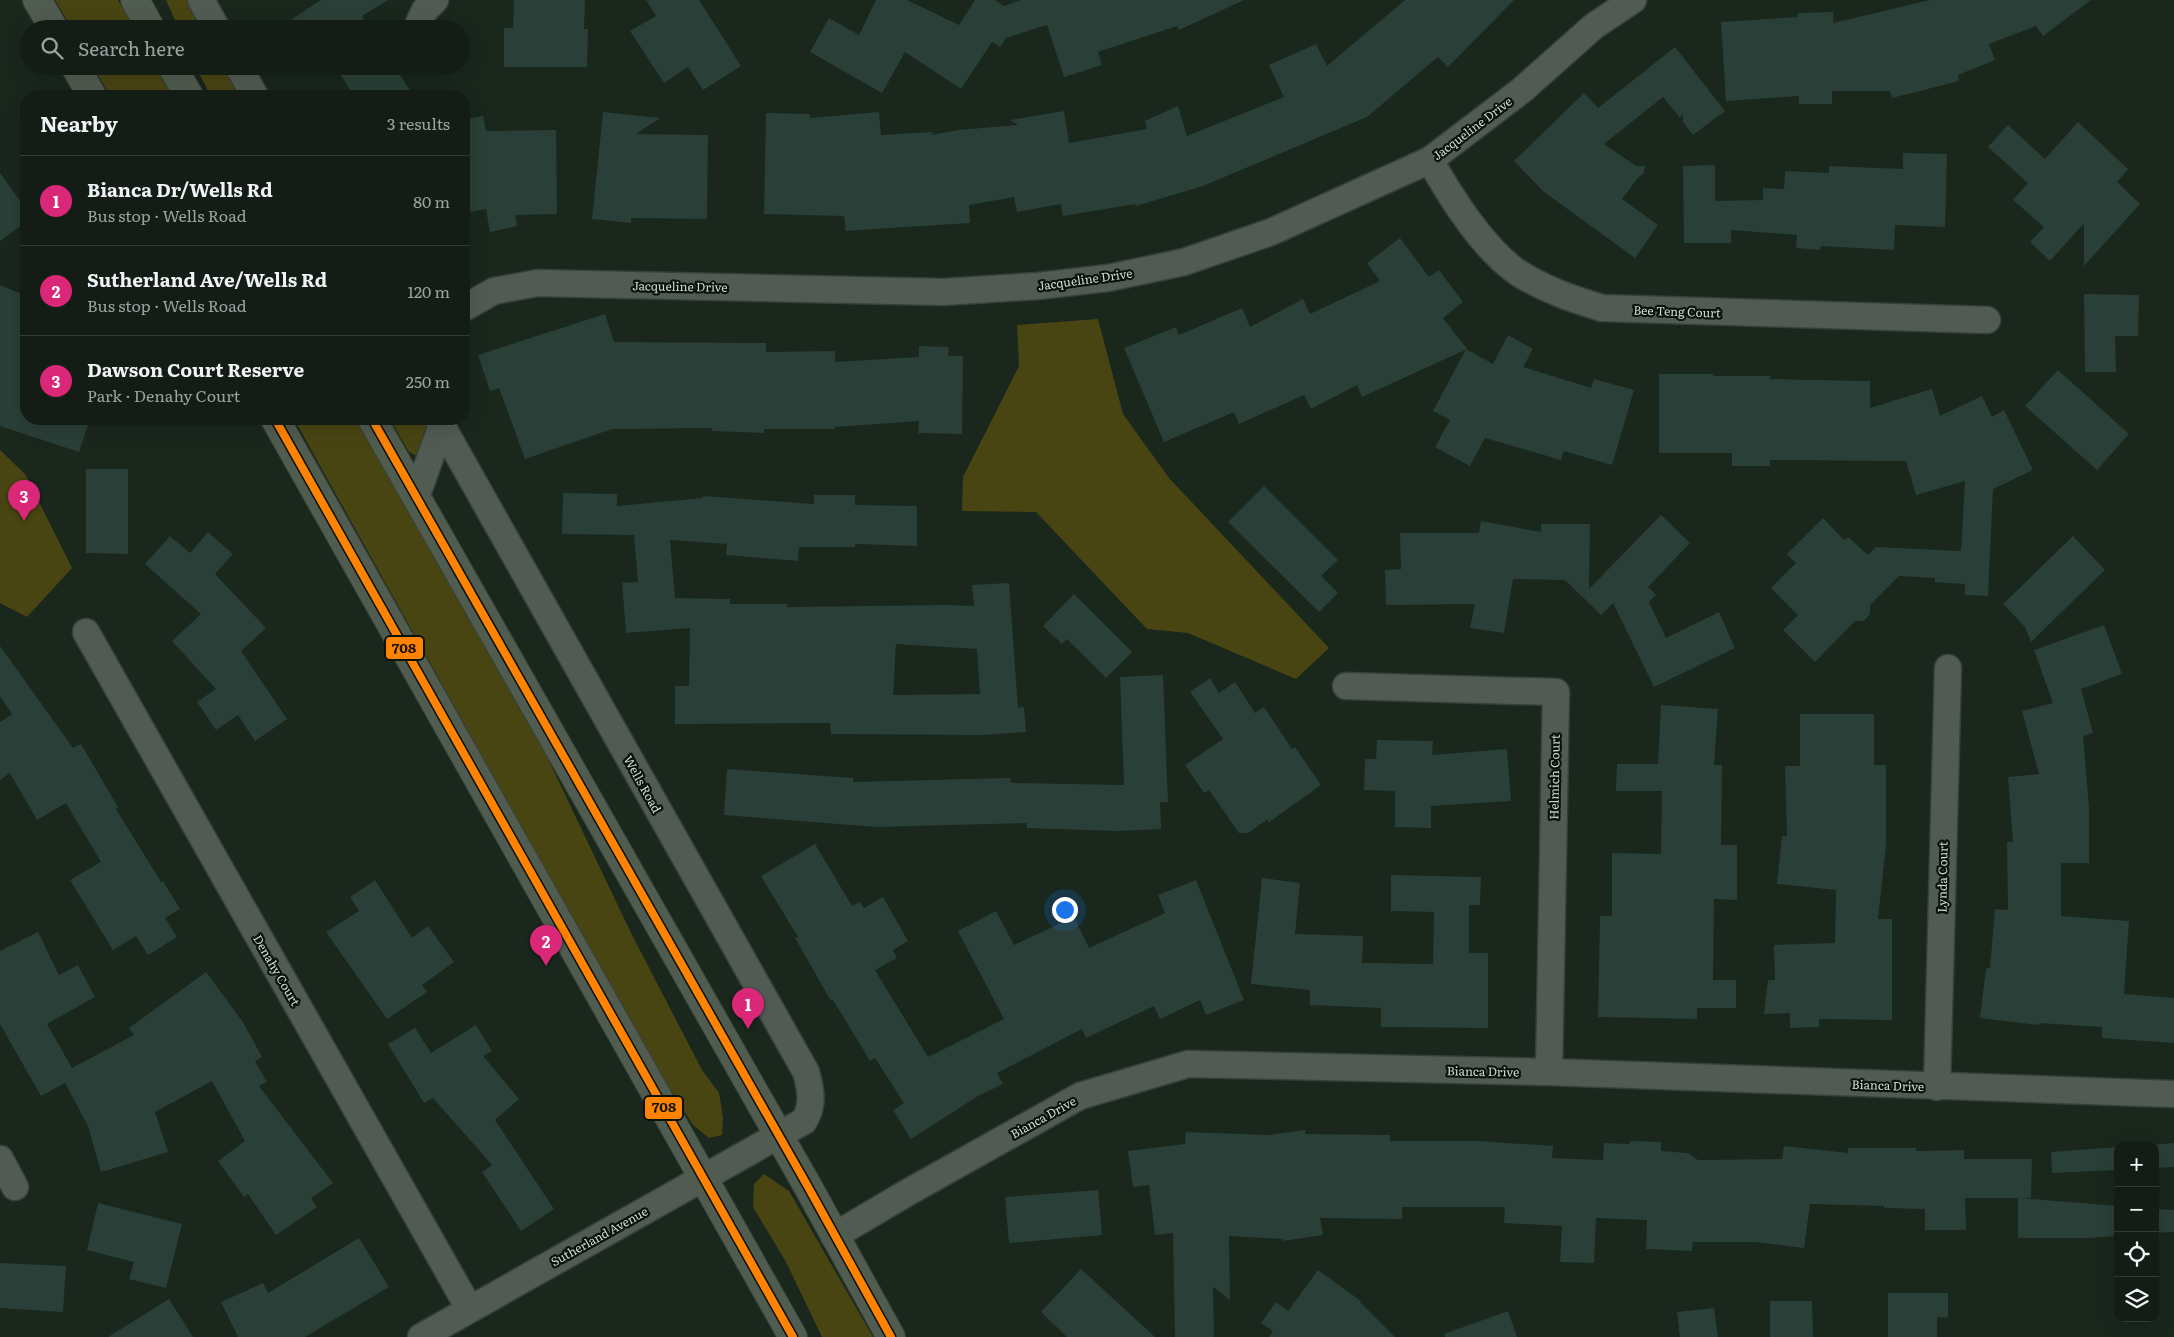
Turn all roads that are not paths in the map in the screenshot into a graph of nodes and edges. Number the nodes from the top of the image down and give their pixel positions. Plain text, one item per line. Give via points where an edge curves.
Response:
1 (37, 0) edge
2 (135, 0) edge
3 (201, 0) edge
4 (435, 0) edge
5 (1633, 0) edge
6 (49, 20) edge
7 (146, 20) edge
8 (212, 20) edge
9 (420, 20) edge
10 (80, 75) edge
11 (177, 75) edge
12 (243, 75) edge
13 (89, 90) edge
14 (186, 90) edge
15 (252, 90) edge
16 (1430, 160) junction
17 (470, 305) edge
18 (1986, 320) dead end
19 (278, 425) edge
20 (375, 425) edge
21 (439, 425) edge
22 (442, 425) edge
23 (416, 497) junction
24 (86, 632) dead end
25 (1948, 668) dead end
26 (1346, 686) dead end
27 (1549, 1072) junction
28 (1937, 1087) junction
29 (2174, 1094) edge
30 (778, 1135) junction
31 (0, 1159) edge
32 (703, 1178) junction
33 (14, 1186) dead end
34 (834, 1236) junction
35 (469, 1308) junction
36 (421, 1337) edge
37 (793, 1337) edge
38 (891, 1337) edge

1 - 6 main road
2 - 7 main road
3 - 8 street
4 - 9 street
5 - 16 street, Jacqueline Drive via 1594,26 1522,90
10 - 13 main road
11 - 14 main road
12 - 15 street
16 - 17 street, Jacqueline Drive via 1271,232 1184,262 1108,278 943,292 537,283 494,291
16 - 18 street, Bee Teng Court via 1444,187 1482,238 1516,271 1563,296 1594,306
19 - 32 main road
20 - 23 main road
21 - 23 street, Wells Road
22 - 30 street, Wells Road via 806,1072 811,1089 810,1111 804,1121
23 - 30 main road
24 - 35 street, Denahy Court
25 - 28 street, Lynda Court
26 - 27 street, Helmich Court via 1556,692
27 - 28 street, Bianca Drive
27 - 34 street, Bianca Drive via 1188,1064 1080,1096
28 - 29 street, Bianca Drive
30 - 32 street, Sutherland Avenue
30 - 34 main road
31 - 33 street
32 - 35 street, Sutherland Avenue
32 - 37 main road
34 - 38 main road
35 - 36 street, Sutherland Avenue

